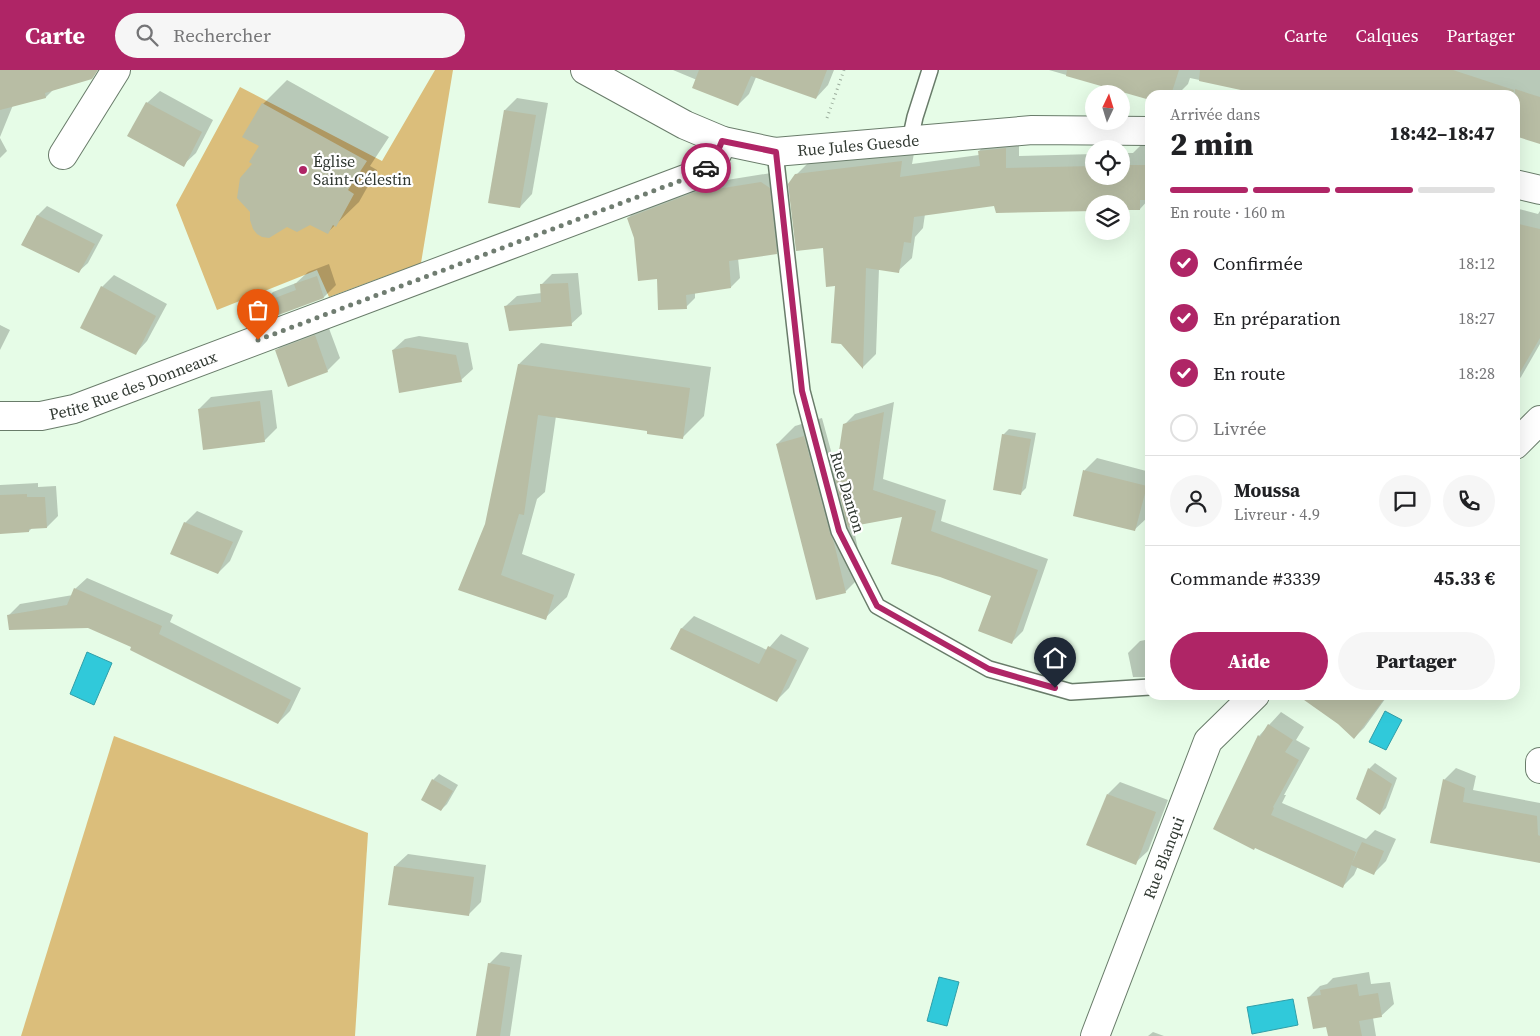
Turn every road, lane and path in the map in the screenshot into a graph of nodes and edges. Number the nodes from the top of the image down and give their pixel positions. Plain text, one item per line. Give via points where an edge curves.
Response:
1 (116, 70) edge
2 (585, 70) edge
3 (844, 70) edge
4 (930, 70) edge
5 (1145, 131) edge
6 (910, 140) junction
7 (722, 141) junction
8 (816, 149) junction
9 (776, 152) junction
10 (63, 155) dead end
11 (1520, 185) edge
12 (1540, 190) edge
13 (0, 416) edge
14 (1540, 420) edge
15 (1520, 439) edge
16 (1145, 687) edge
17 (1250, 700) edge
18 (1540, 762) edge
19 (1540, 769) edge
20 (1095, 1036) edge

1 - 10 street
2 - 7 street, Rue Jules Guesde via 685,125
3 - 8 path
4 - 6 lane
5 - 6 street, Rue Jules Guesde via 1032,130
6 - 8 street, Rue Jules Guesde
7 - 9 street, Rue Jules Guesde
7 - 13 street, Petite Rue des Donneaux via 715,158 701,173 74,410 41,416
8 - 9 street, Rue Jules Guesde
9 - 16 lane, Rue Danton via 802,391 839,531 877,606 989,669 1071,692
11 - 12 street
14 - 15 street
17 - 20 street, Rue Blanqui via 1208,741
18 - 19 street

